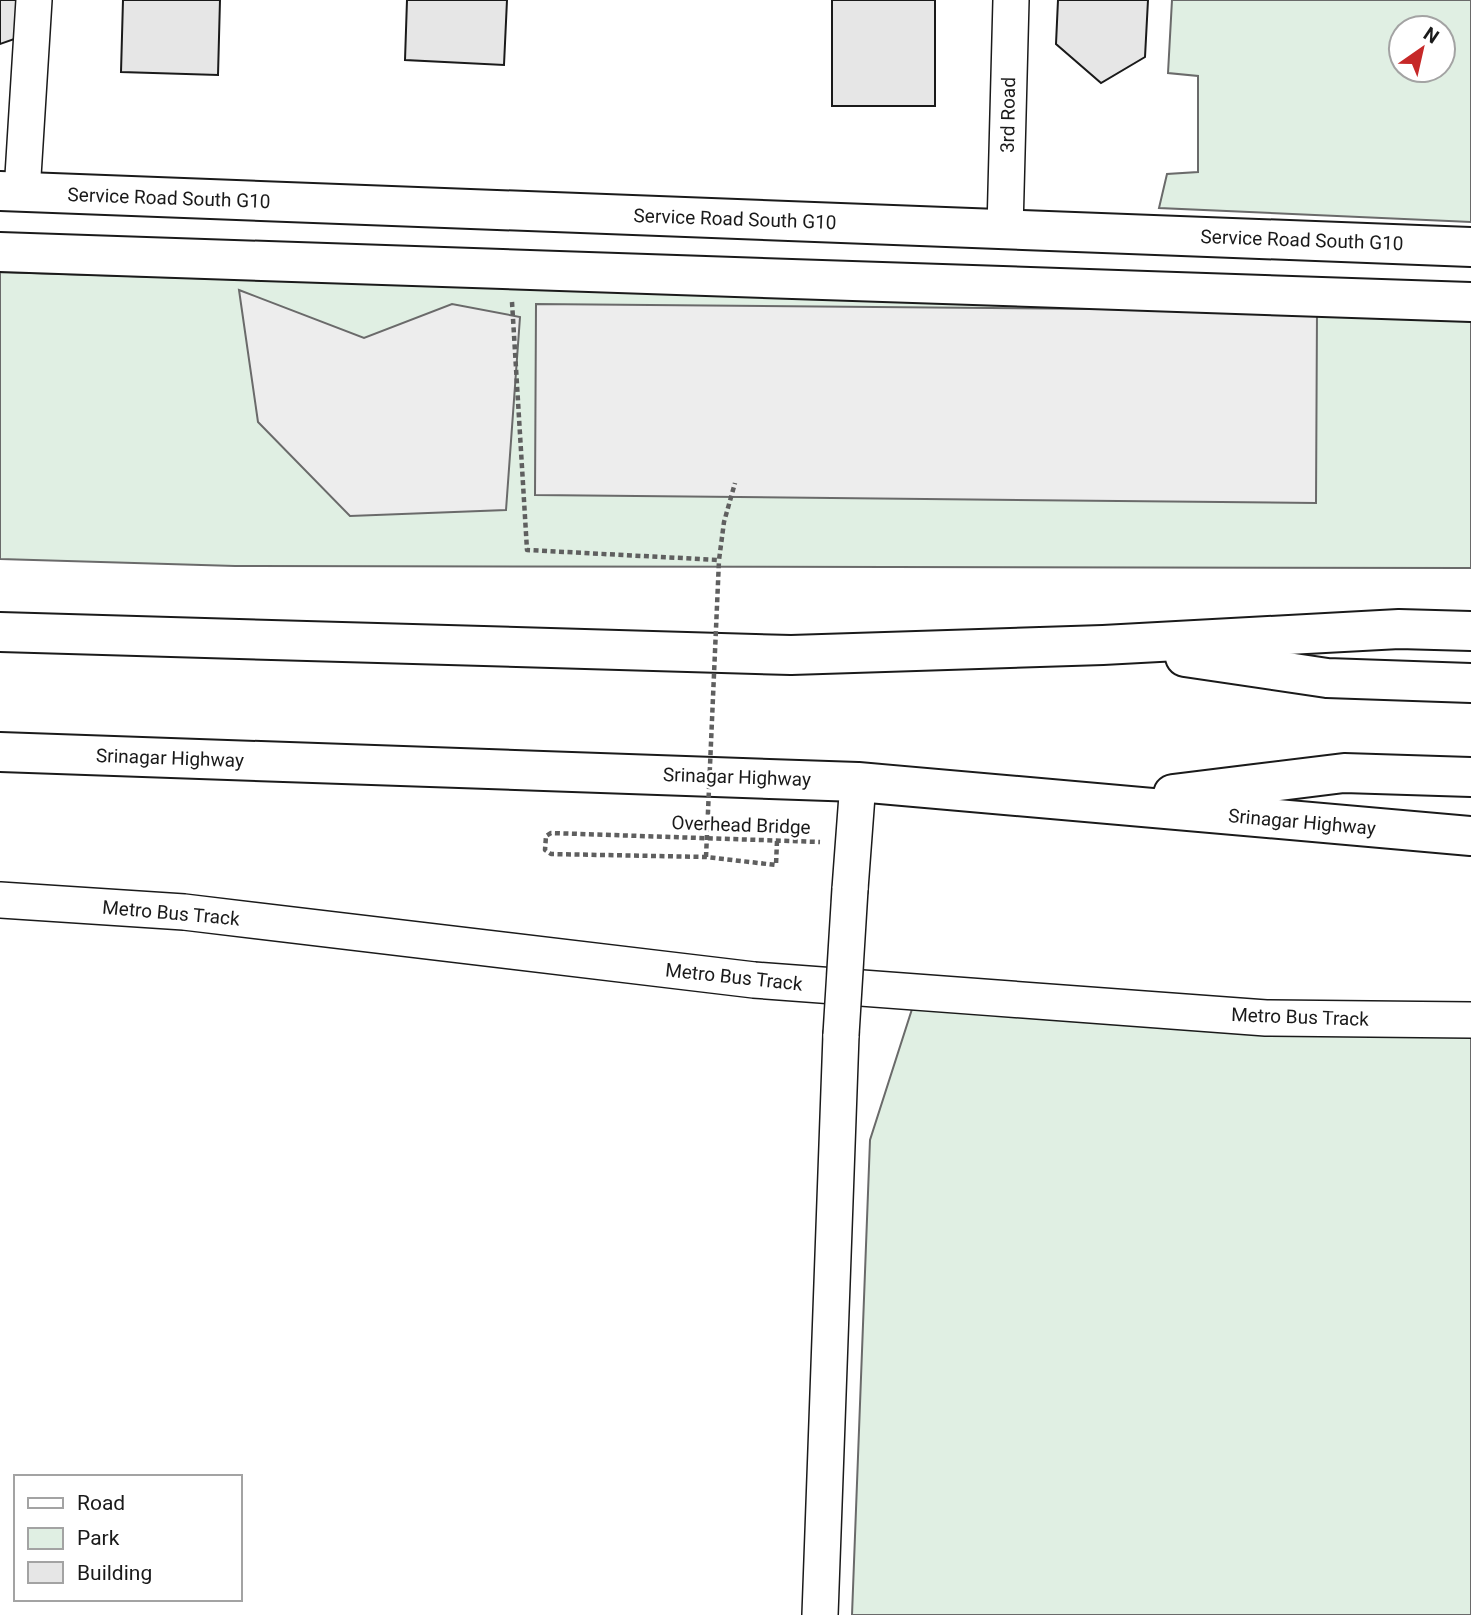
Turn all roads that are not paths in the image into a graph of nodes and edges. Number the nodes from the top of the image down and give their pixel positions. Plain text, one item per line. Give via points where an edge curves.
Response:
1 (34, 0) edge
2 (1011, 0) edge
3 (11, 192) edge
4 (1005, 229) junction
5 (1471, 247) edge
6 (0, 252) edge
7 (1471, 302) edge
8 (1471, 631) edge
9 (0, 632) edge
10 (1103, 645) junction
11 (1471, 683) edge
12 (0, 752) edge
13 (1471, 777) edge
14 (858, 782) junction
15 (1096, 804) junction
16 (1471, 836) edge
17 (0, 900) edge
18 (1471, 1020) edge
19 (821, 1615) edge

1 - 3 street
2 - 4 street, 3rd Road
3 - 4 main road, Service Road South G10
4 - 5 main road, Service Road South G10
6 - 7 main road
8 - 10 main road via 1399,629
9 - 10 main road via 791,655
10 - 11 main road via 1327,678
12 - 14 main road, Srinagar Highway
13 - 15 main road via 1344,773
14 - 15 main road, Srinagar Highway
14 - 19 street, bridge via 841,1035
15 - 16 main road, Srinagar Highway
17 - 18 street, Metro Bus Track via 184,912 767,981 1266,1018

